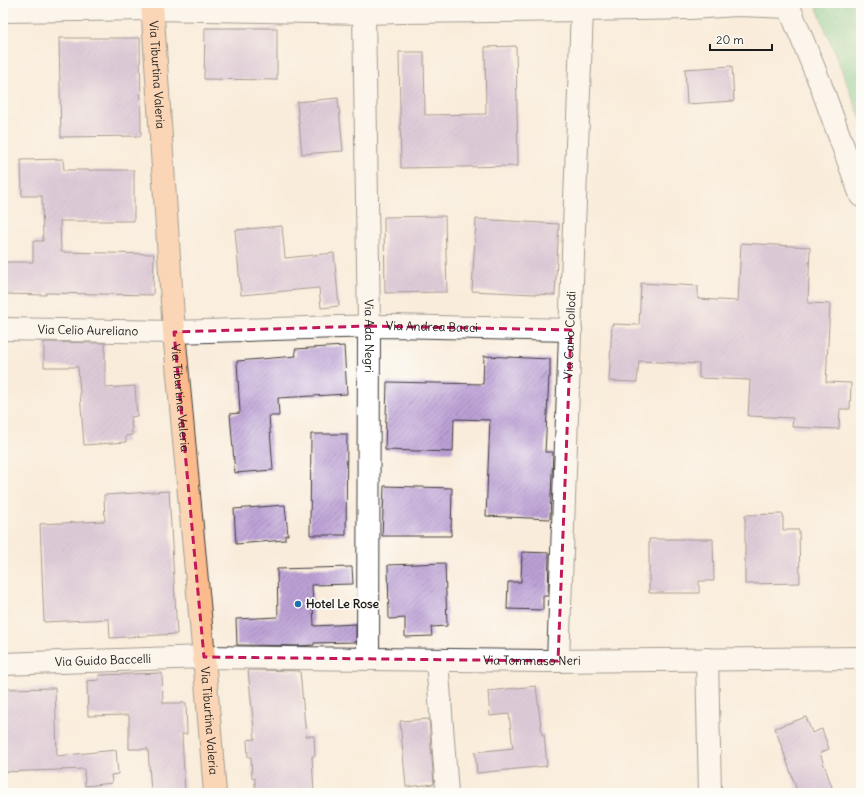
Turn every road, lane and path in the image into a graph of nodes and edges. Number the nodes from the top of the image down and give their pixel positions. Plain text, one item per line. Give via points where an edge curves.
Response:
1 (738, 4) edge
2 (710, 5) edge
3 (789, 5) edge
4 (152, 6) edge
5 (582, 10) junction
6 (3, 11) edge
7 (364, 13) junction
8 (861, 196) edge
9 (369, 326) junction
10 (3, 329) edge
11 (571, 330) junction
12 (174, 332) junction
13 (204, 657) junction
14 (861, 658) edge
15 (368, 659) junction
16 (707, 659) junction
17 (437, 660) junction
18 (558, 661) junction
19 (3, 664) edge
20 (215, 793) edge
21 (447, 793) edge
22 (710, 793) edge

1 - 2 street
1 - 3 street
2 - 5 street
3 - 8 street
4 - 6 street
4 - 7 street
4 - 12 main road, Via Tiburtina Valeria
5 - 7 street
5 - 11 street, Via Carlo Collodi
7 - 9 street, Via Ada Negri
9 - 11 street, Via Andrea Bacci
9 - 12 street, Via Andrea Bacci
9 - 15 street, Via Ada Negri
10 - 12 street, Via Celio Aureliano
11 - 18 street, Via Carlo Collodi
12 - 13 main road, Via Tiburtina Valeria
13 - 15 street, Via Tommaso Neri
13 - 19 street, Via Guido Baccelli
13 - 20 main road, Via Tiburtina Valeria
14 - 16 street, Via Tommaso Neri
15 - 17 street, Via Tommaso Neri
16 - 18 street, Via Tommaso Neri
16 - 22 street
17 - 18 street, Via Tommaso Neri
17 - 21 street

